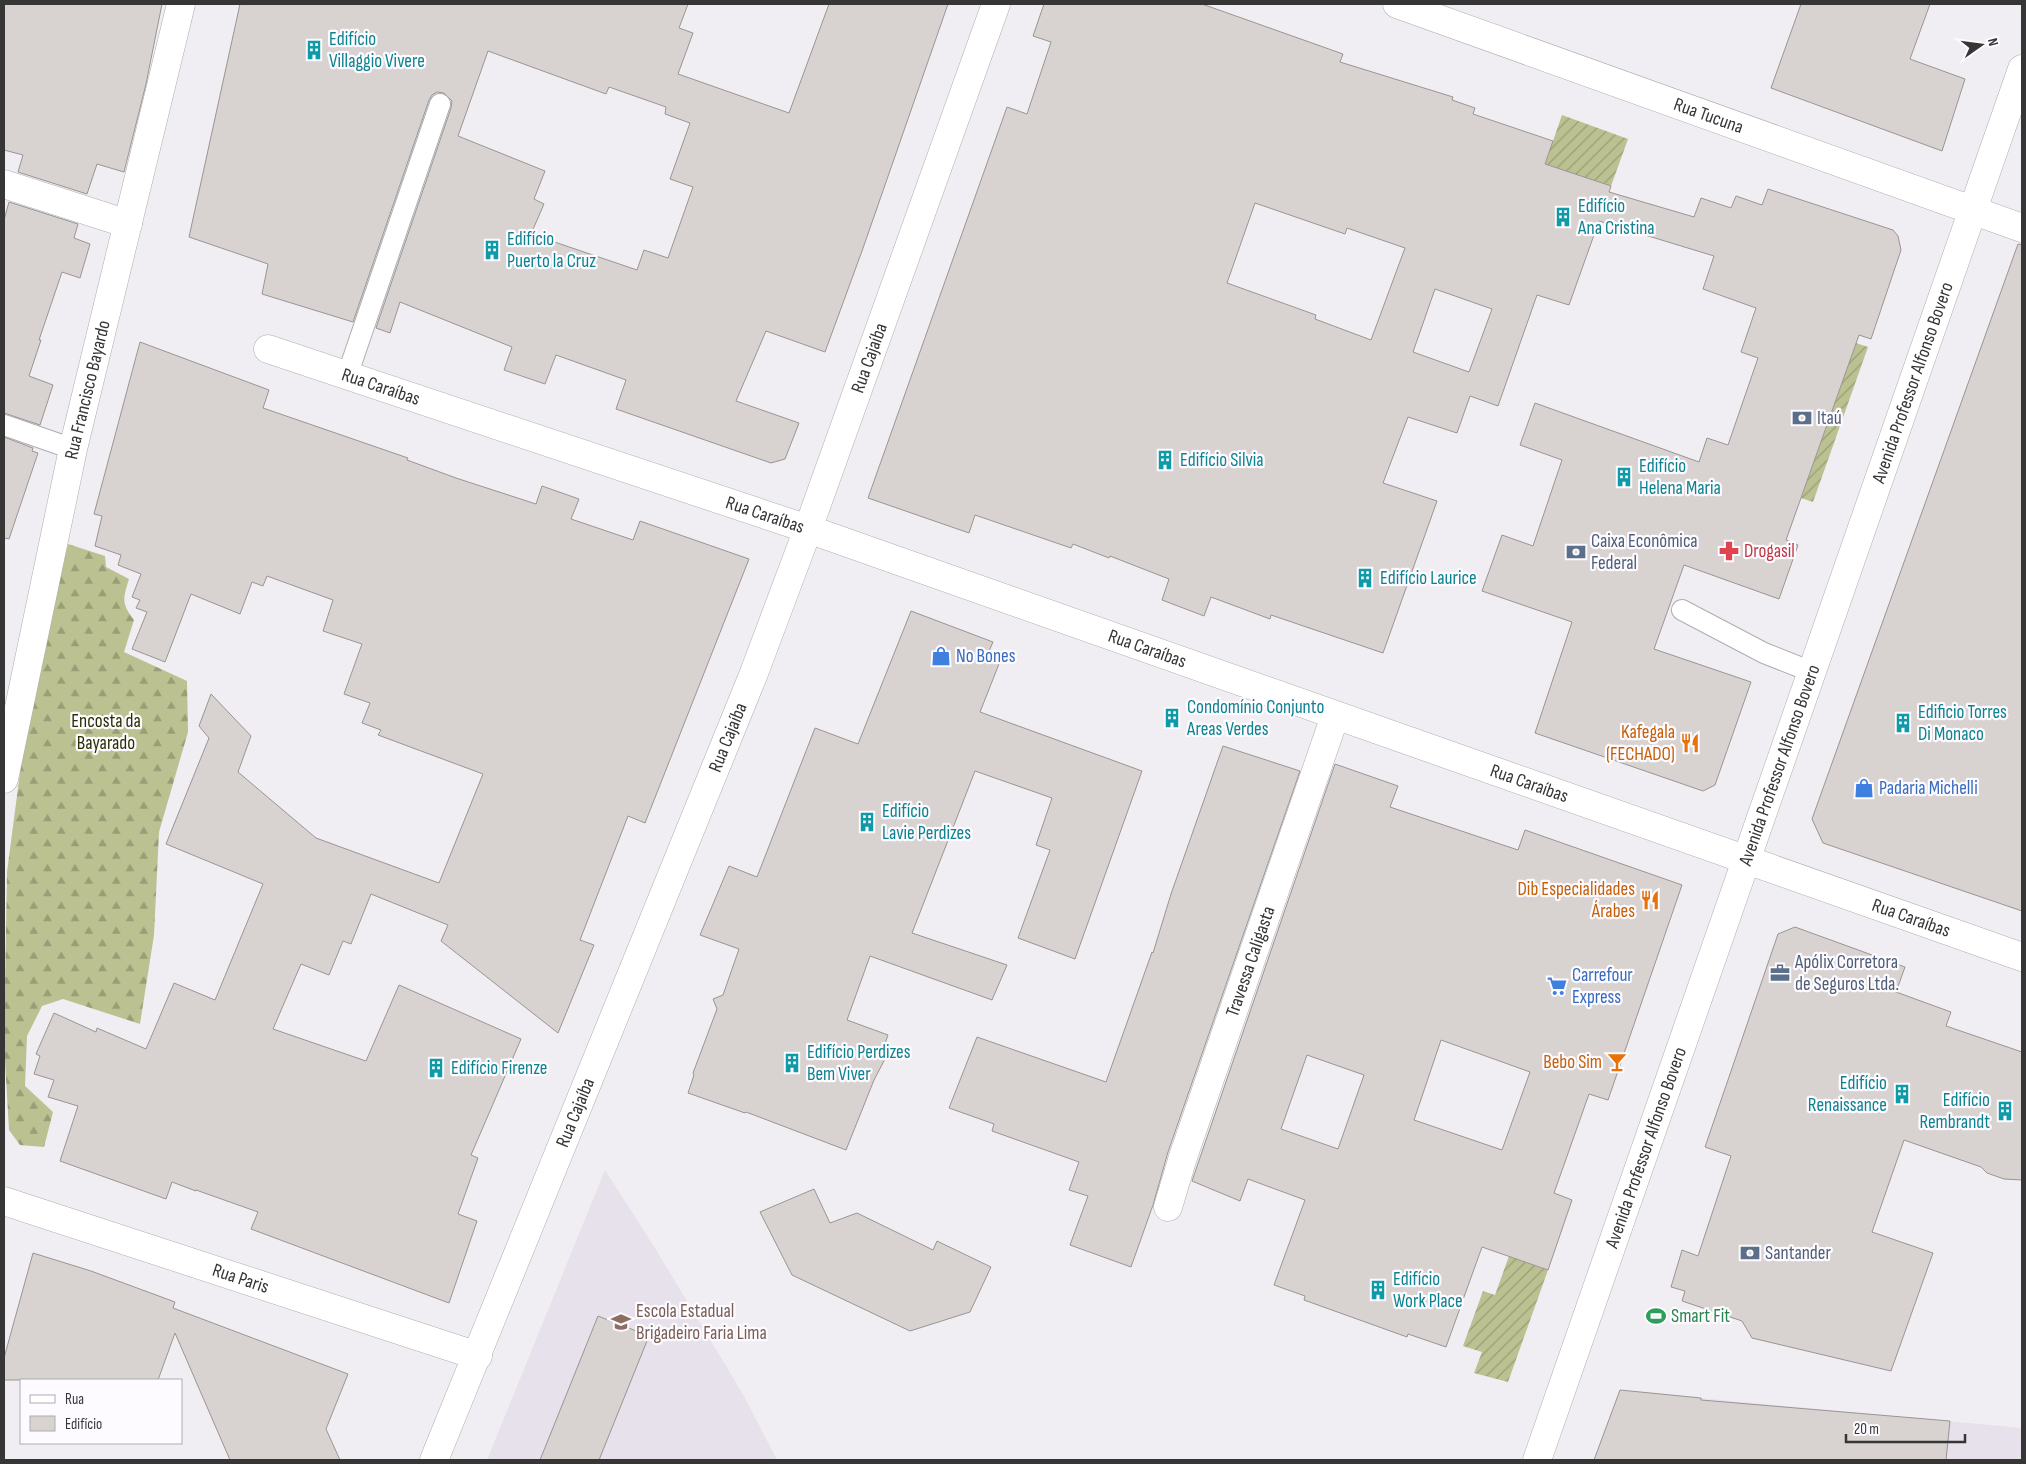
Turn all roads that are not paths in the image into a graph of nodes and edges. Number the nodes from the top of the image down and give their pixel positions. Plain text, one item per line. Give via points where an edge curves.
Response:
1 (181, 4) edge
2 (996, 4) edge
3 (1397, 4) edge
4 (2022, 69) edge
5 (440, 104) dead end
6 (4, 184) edge
7 (1974, 211) junction
8 (128, 224) junction
9 (2022, 228) edge
10 (268, 349) dead end
11 (347, 376) junction
12 (4, 425) edge
13 (73, 449) junction
14 (808, 530) junction
15 (1682, 610) dead end
16 (1812, 672) junction
17 (1335, 716) junction
18 (4, 780) edge
19 (1746, 861) junction
20 (2022, 957) edge
21 (4, 1201) edge
22 (1168, 1207) dead end
23 (478, 1356) junction
24 (434, 1460) edge
25 (1537, 1460) edge

1 - 8 street, Rua Francisco Bayardo
2 - 14 street, Rua Cajaíba
3 - 7 street, Rua Tucuna
4 - 7 street, Avenida Professor Alfonso Bovero
5 - 11 lane
6 - 8 street
7 - 9 street, Rua Tucuna
7 - 16 street, Avenida Professor Alfonso Bovero
8 - 13 street, Rua Francisco Bayardo
10 - 11 street, Rua Caraíbas
11 - 14 street, Rua Caraíbas
12 - 13 lane
13 - 18 street, Rua Francisco Bayardo
14 - 17 street, Rua Caraíbas
14 - 23 street, Rua Cajaíba via 754,673
15 - 16 lane via 1764,653
16 - 19 street, Avenida Professor Alfonso Bovero
17 - 19 street, Rua Caraíbas
17 - 22 street, Travessa Caligasta
19 - 20 street, Rua Caraíbas
19 - 25 street, Avenida Professor Alfonso Bovero
21 - 23 street, Rua Paris
23 - 24 street, Rua Cajaíba

